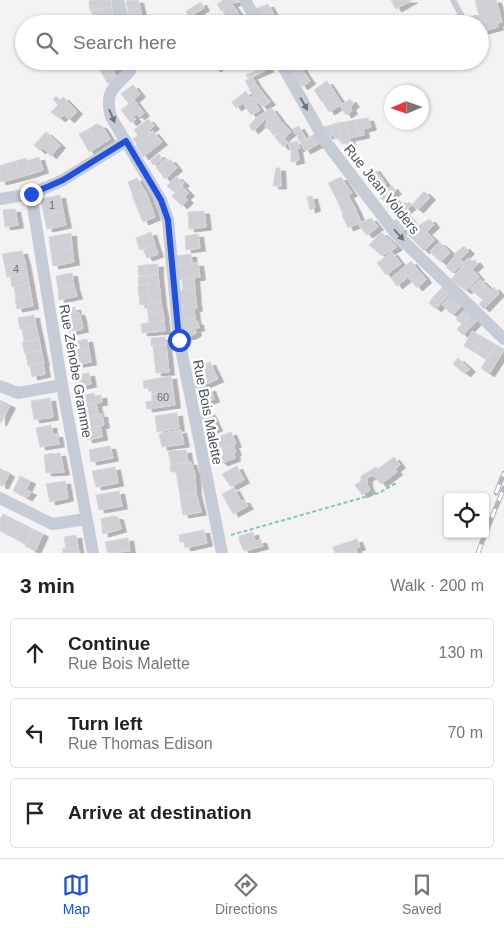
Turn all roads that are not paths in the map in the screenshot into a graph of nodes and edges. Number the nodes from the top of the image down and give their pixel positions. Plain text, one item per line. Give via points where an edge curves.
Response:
1 (118, 0) edge
2 (245, 0) edge
3 (453, 0) edge
4 (122, 15) edge
5 (253, 15) edge
6 (461, 15) edge
7 (130, 70) edge
8 (285, 70) edge
9 (126, 141) junction
10 (31, 194) junction
11 (0, 199) edge
12 (504, 339) edge
13 (62, 385) junction
14 (0, 386) edge
15 (0, 498) edge
16 (87, 519) junction
17 (93, 553) edge
18 (222, 553) edge

1 - 4 street
2 - 5 street
3 - 6 lane
7 -> 9 street, Rue Bois Malette via 109,93 107,105
8 -> 12 street, Rue Jean Volders via 325,141 397,235
9 - 10 street via 63,180
9 - 18 street, Rue Bois Malette via 161,200 168,220 179,340
10 - 11 street
10 - 13 street, Rue Zénobe Gramme
13 - 14 street via 18,392
13 - 16 street, Rue Zénobe Gramme
15 - 16 street via 52,524
16 - 17 street, Rue Zénobe Gramme

